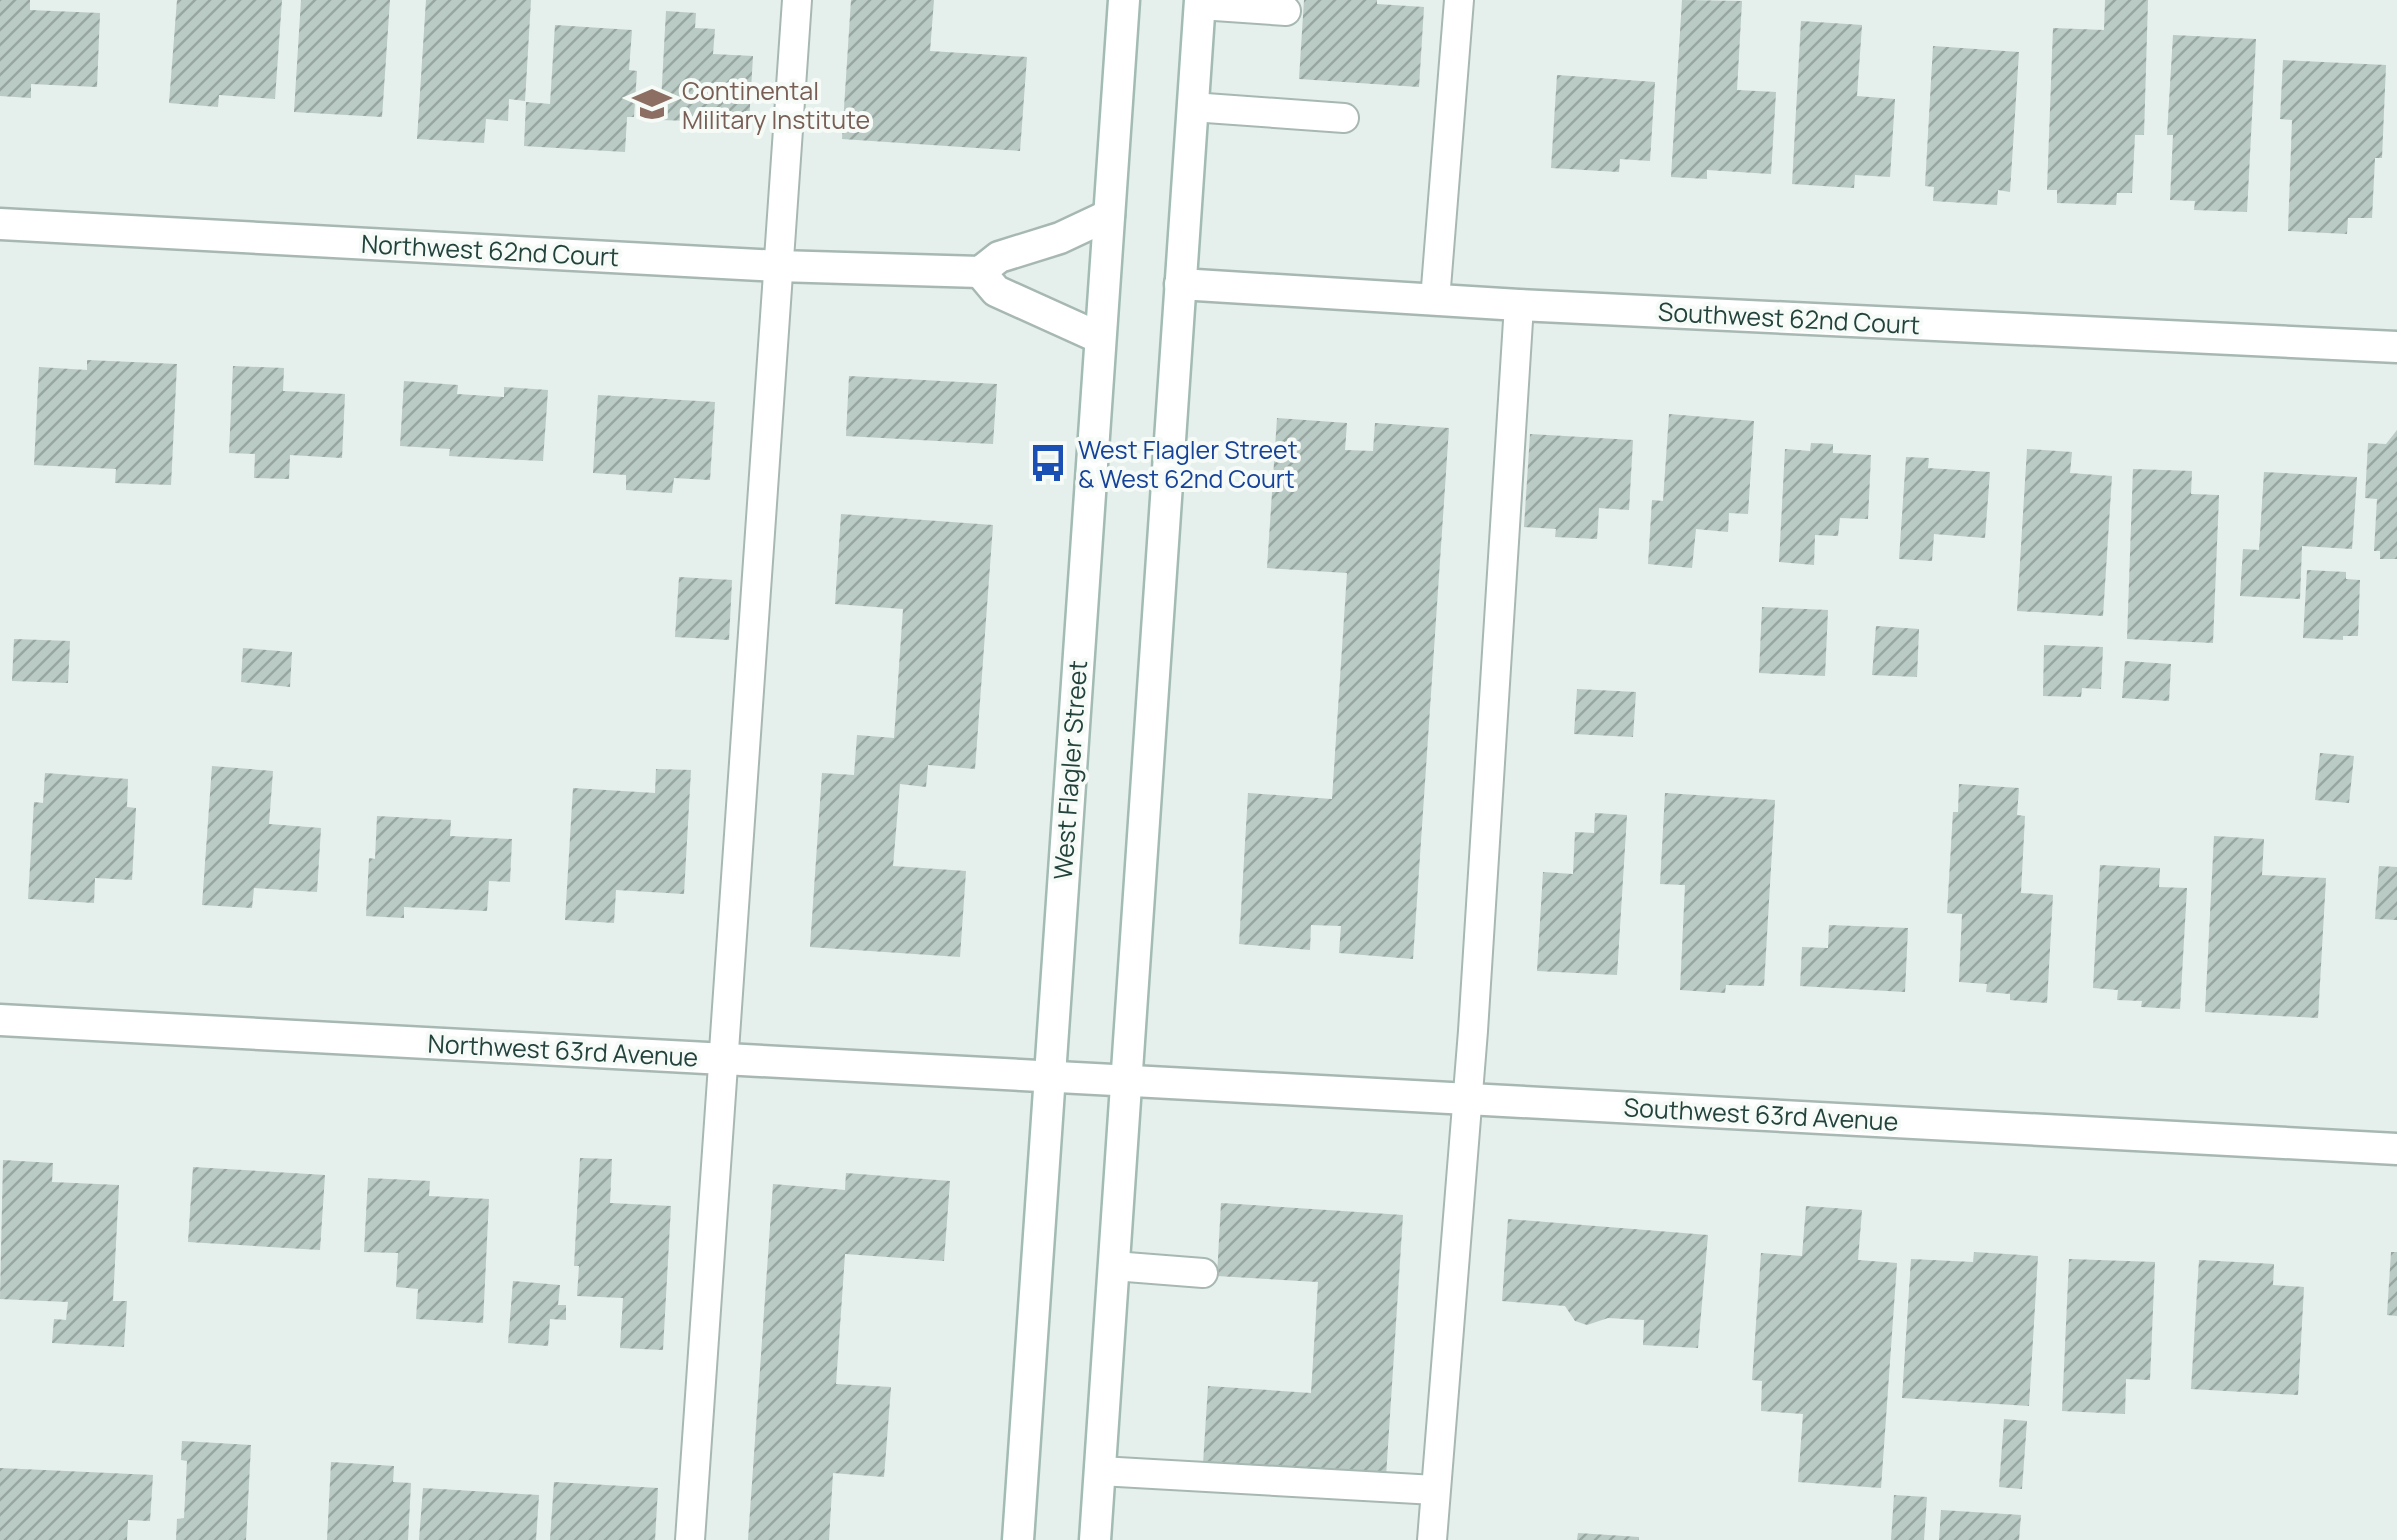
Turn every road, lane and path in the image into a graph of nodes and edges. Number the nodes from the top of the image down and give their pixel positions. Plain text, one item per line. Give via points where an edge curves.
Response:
1 (798, 0) edge
2 (1124, 0) edge
3 (1458, 0) edge
4 (1200, 2) edge
5 (1286, 11) dead end
6 (1192, 107) junction
7 (1344, 118) dead end
8 (1109, 215) junction
9 (0, 224) edge
10 (778, 266) junction
11 (980, 272) junction
12 (1180, 284) junction
13 (1434, 300) junction
14 (1519, 305) junction
15 (1100, 338) junction
16 (2397, 347) edge
17 (0, 1020) edge
18 (723, 1058) junction
19 (1050, 1078) junction
20 (1126, 1080) junction
21 (1468, 1098) junction
22 (2397, 1150) edge
23 (1114, 1266) junction
24 (1203, 1273) dead end
25 (1100, 1470) junction
26 (1435, 1490) junction
27 (690, 1540) edge
28 (1018, 1540) edge
29 (1096, 1540) edge
30 (1432, 1540) edge

1 - 10 lane
2 - 8 street, West Flagler Street
3 - 13 lane
4 - 5 lane
4 - 6 street
6 - 7 lane
6 - 12 street
8 - 11 street, Northwest 62nd Court via 1000,256
8 - 15 street, West Flagler Street
9 - 10 street, Northwest 62nd Court
10 - 11 street, Northwest 62nd Court
10 - 18 lane
11 - 15 street via 996,291
12 - 13 street, Southwest 62nd Court
12 - 20 street
13 - 14 street, Southwest 62nd Court
14 - 16 street, Southwest 62nd Court
14 - 21 lane
15 - 19 street, West Flagler Street
17 - 18 street, Northwest 63rd Avenue
18 - 19 street, Northwest 63rd Avenue
18 - 27 lane
19 - 20 street, Northwest 63rd Avenue
19 - 28 street, West Flagler Street
20 - 21 street, Southwest 63rd Avenue
20 - 23 street
21 - 22 street, Southwest 63rd Avenue
21 - 26 lane
23 - 24 lane
23 - 25 street
25 - 26 lane
25 - 29 street
26 - 30 lane

